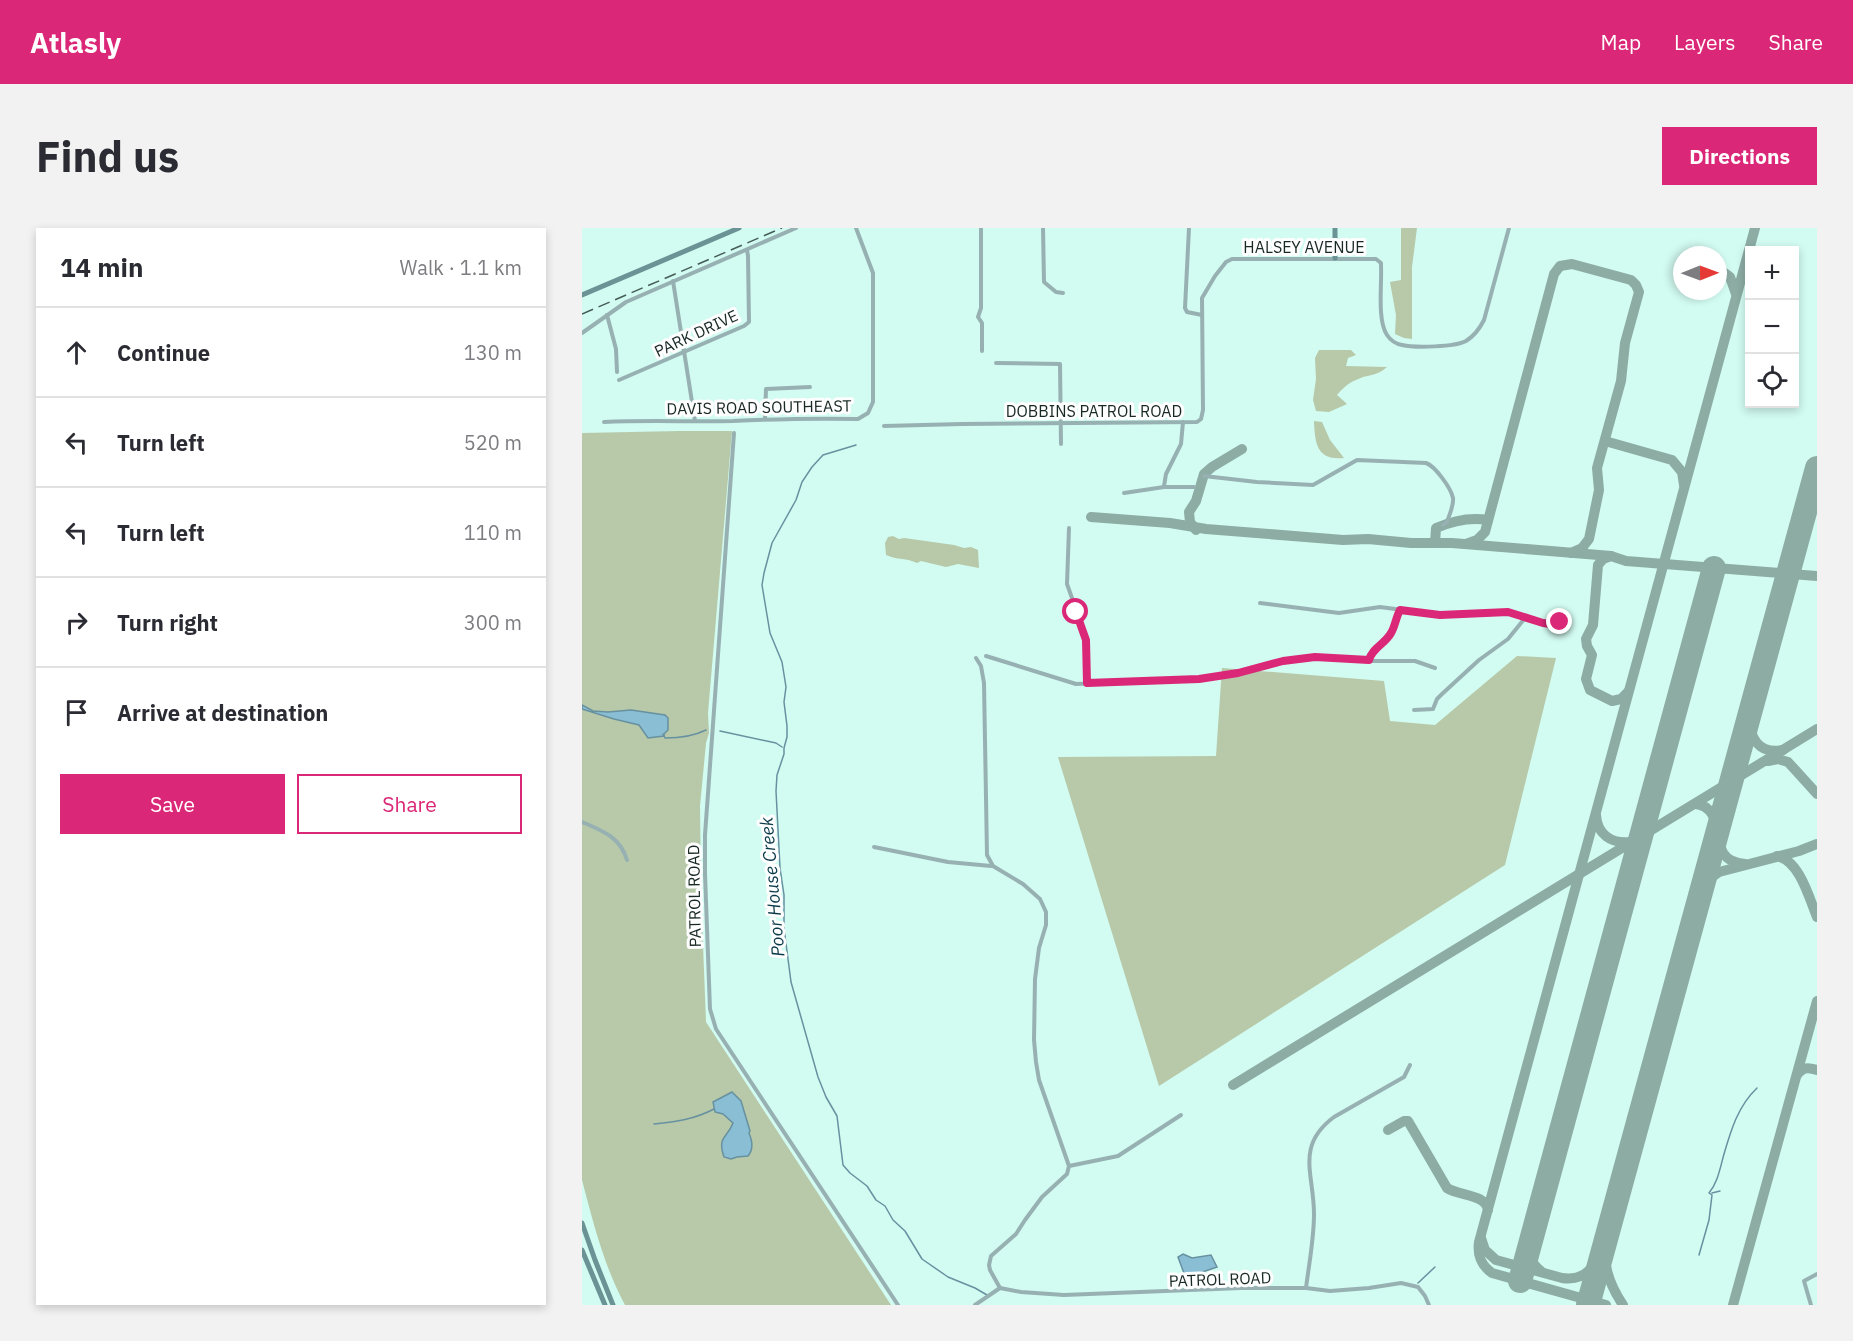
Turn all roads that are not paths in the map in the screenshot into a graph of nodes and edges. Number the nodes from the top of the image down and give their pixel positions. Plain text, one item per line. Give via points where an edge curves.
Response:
1 (739, 228) edge
2 (796, 228) edge
3 (856, 228) edge
4 (981, 228) edge
5 (1043, 228) edge
6 (1189, 228) edge
7 (1335, 228) edge
8 (1509, 228) edge
9 (747, 250) junction
10 (1335, 258) junction
11 (673, 281) junction
12 (1064, 293) dead end
13 (582, 295) edge
14 (607, 315) junction
15 (1202, 315) junction
16 (582, 333) edge
17 (982, 351) dead end
18 (685, 353) junction
19 (996, 363) dead end
20 (617, 372) dead end
21 (619, 380) dead end
22 (810, 387) dead end
23 (765, 418) junction
24 (695, 421) junction
25 (604, 422) dead end
26 (1183, 422) junction
27 (1197, 422) joint
28 (1062, 423) junction
29 (884, 426) dead end
30 (734, 433) dead end
31 (1061, 444) dead end
32 (1204, 476) dead end
33 (1164, 486) junction
34 (1194, 487) dead end
35 (1124, 492) dead end
36 (1443, 525) dead end
37 (1069, 528) dead end
38 (1260, 603) dead end
39 (1400, 610) junction
40 (1526, 618) junction
41 (1560, 622) dead end
42 (986, 656) dead end
43 (976, 658) dead end
44 (1369, 660) junction
45 (1435, 668) dead end
46 (1087, 683) junction
47 (1414, 710) dead end
48 (582, 822) edge
49 (874, 847) dead end
50 (627, 861) dead end
51 (993, 866) junction
52 (1410, 1065) dead end
53 (1181, 1115) dead end
54 (1069, 1166) junction
55 (582, 1223) edge
56 (582, 1250) edge
57 (1817, 1274) edge
58 (1000, 1288) junction
59 (1306, 1288) junction
60 (605, 1305) edge
61 (613, 1305) edge
62 (898, 1305) edge
63 (975, 1305) edge
64 (1429, 1305) edge
65 (1811, 1305) edge

1 - 13 main road
2 - 9 street
3 - 23 street, DAVIS ROAD SOUTHEAST via 873,273 871,409 858,418
4 - 17 street via 978,317 982,323
5 - 12 street via 1044,282
6 - 15 street via 1185,308
7 - 10 main road
8 - 10 street, HALSEY AVENUE via 1482,325 1468,340 1457,344 1404,346 1393,341 1383,324 1381,263 1371,258
9 - 11 street
9 - 18 street, PARK DRIVE via 749,322
10 - 15 street, HALSEY AVENUE via 1232,259 1202,298
11 - 14 street
11 - 18 street
14 - 16 street
14 - 20 street
15 - 27 street, HALSEY AVENUE via 1203,410
18 - 21 street, PARK DRIVE
18 - 24 street
19 - 28 street via 1060,364
22 - 23 street via 766,389
23 - 24 street, DAVIS ROAD SOUTHEAST
24 - 25 street, DAVIS ROAD SOUTHEAST
26 - 27 street, DOBBINS PATROL ROAD
26 - 28 street, DOBBINS PATROL ROAD
26 - 33 street via 1181,444
28 - 29 street, DOBBINS PATROL ROAD
28 - 31 street
30 - 62 street, PATROL ROAD via 705,835 710,1009 716,1029
32 - 36 street via 1313,485 1357,460 1426,463 1432,465 1453,496
33 - 34 street
33 - 35 street
37 - 46 street via 1067,584 1084,632
38 - 39 street via 1339,613 1380,607
39 - 40 street via 1440,615 1508,612
39 - 44 street via 1389,637
40 - 41 street via 1551,624
40 - 47 street via 1509,639 1442,694 1433,709
42 - 46 street via 1070,683
43 - 51 street via 983,679 986,847
44 - 45 street via 1415,661
44 - 46 street via 1315,657 1199,679
48 - 50 street via 614,838
49 - 51 street via 948,862
51 - 54 street via 1023,884 1046,912 1035,979 1035,1051 1039,1080
52 - 59 street via 1404,1077 1334,1117 1313,1140 1309,1159 1314,1217
53 - 54 street via 1118,1156
54 - 58 street via 1016,1234 991,1256 990,1270
55 - 61 main road
56 - 60 main road
57 - 65 street via 1804,1281
58 - 59 street, PATROL ROAD via 1064,1294
58 - 63 street
59 - 64 street, PATROL ROAD via 1330,1291 1410,1284 1418,1287

